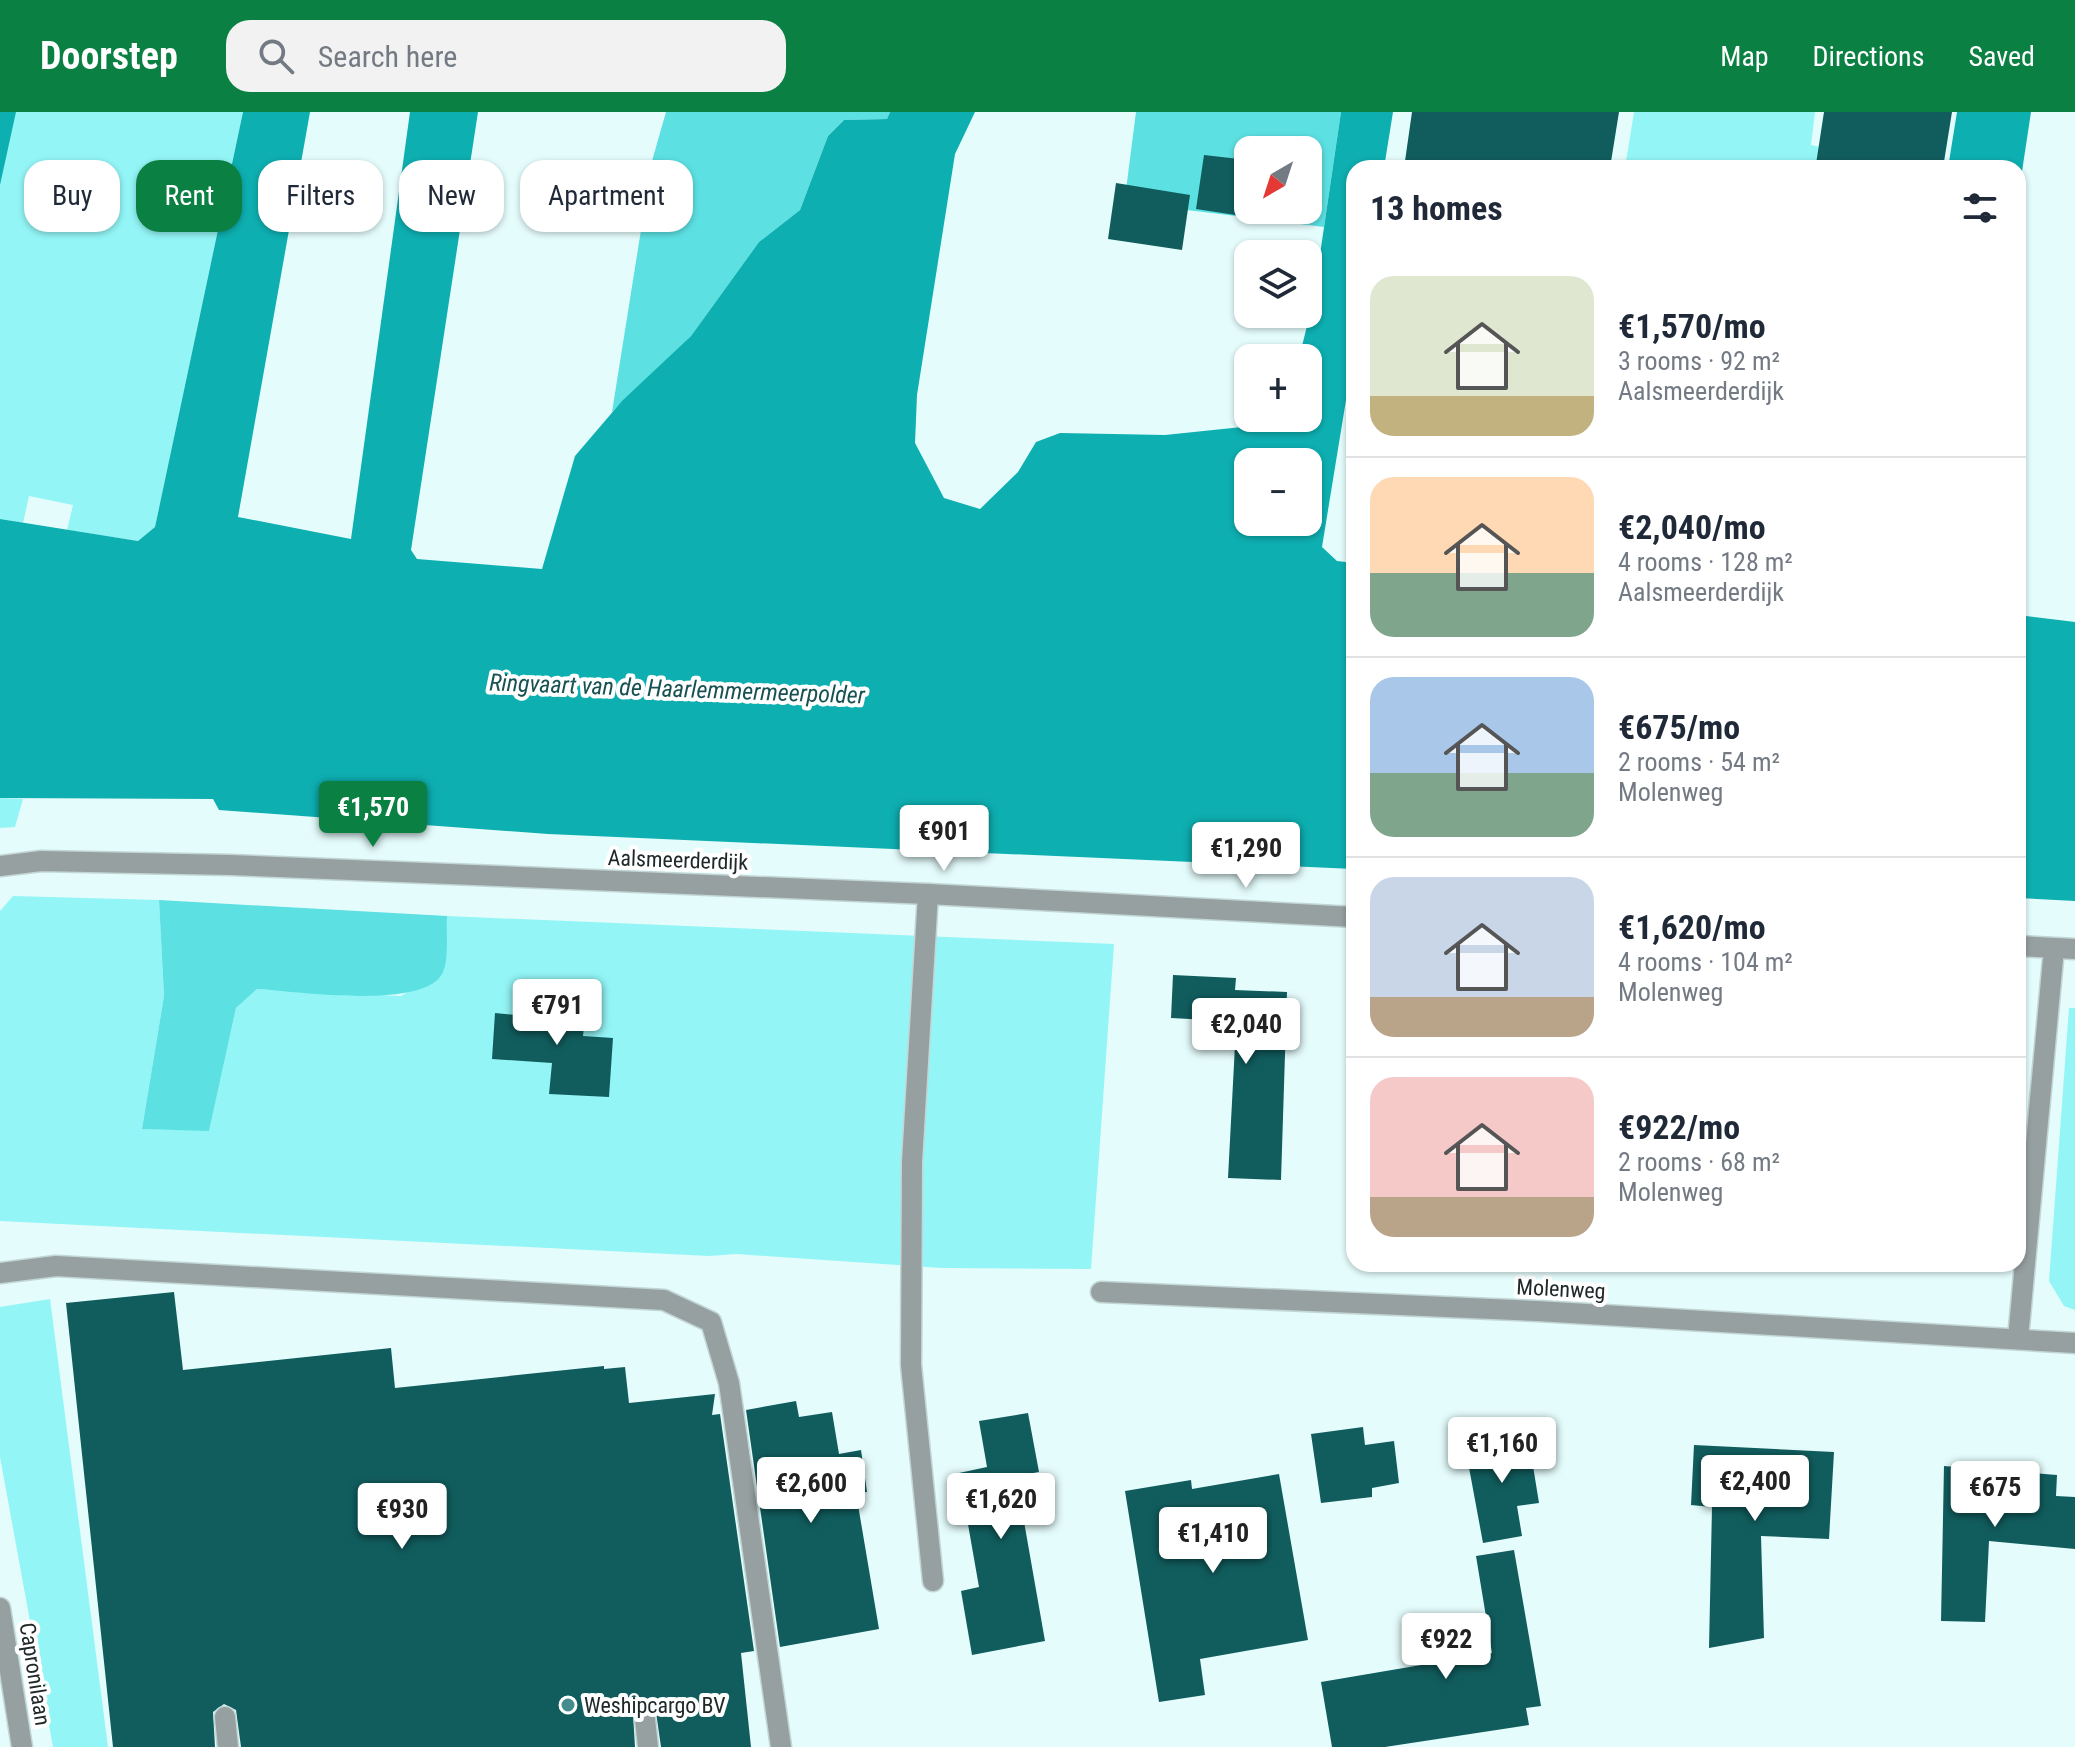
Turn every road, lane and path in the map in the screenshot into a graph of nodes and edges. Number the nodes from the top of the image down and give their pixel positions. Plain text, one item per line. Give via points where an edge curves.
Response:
1 (0, 866) edge
2 (928, 894) junction
3 (1346, 917) edge
4 (2026, 946) edge
5 (2054, 948) junction
6 (2075, 949) edge
7 (2026, 1252) edge
8 (2024, 1272) edge
9 (0, 1273) edge
10 (1101, 1292) dead end
11 (2018, 1339) junction
12 (2075, 1343) edge
13 (933, 1581) dead end
14 (0, 1608) edge
15 (225, 1717) dead end
16 (645, 1719) dead end
17 (22, 1747) edge
18 (228, 1747) edge
19 (648, 1747) edge
20 (781, 1747) edge

1 - 2 street, Aalsmeerderdijk via 41,861 231,865
2 - 3 street, Aalsmeerderdijk
2 - 13 street via 912,1162 911,1365
4 - 5 street
5 - 6 street
5 - 7 street
8 - 11 street
9 - 20 street via 56,1266 664,1300 711,1322 729,1383
10 - 11 street, Molenweg
11 - 12 street, Molenweg
14 - 17 street, Capronilaan
15 - 18 street
16 - 19 street

